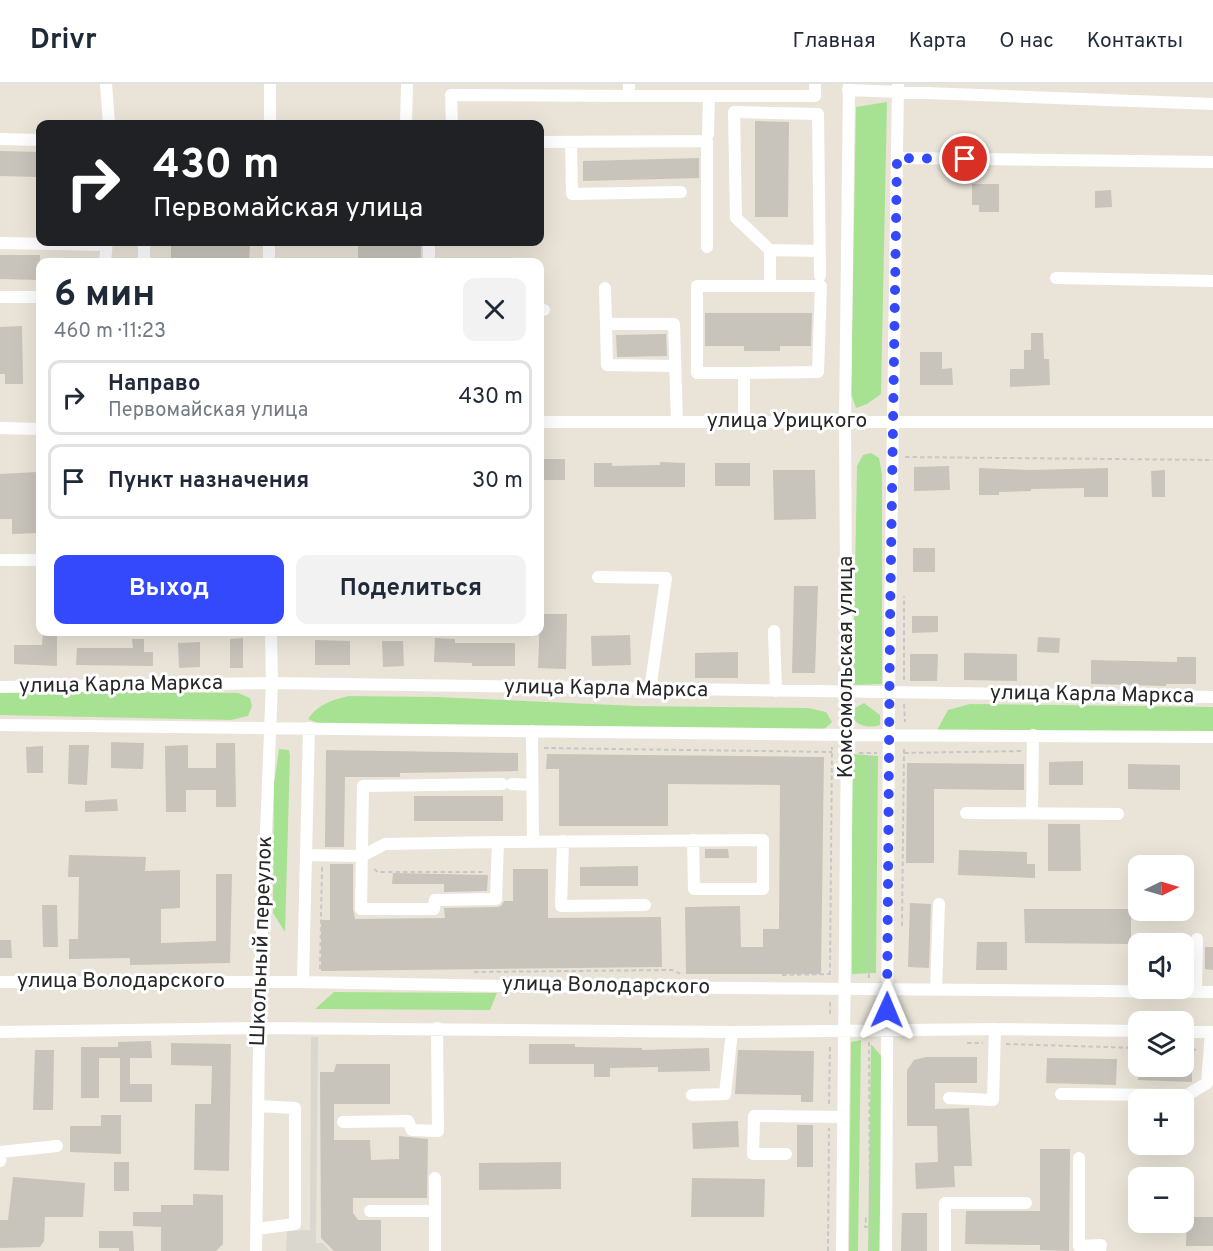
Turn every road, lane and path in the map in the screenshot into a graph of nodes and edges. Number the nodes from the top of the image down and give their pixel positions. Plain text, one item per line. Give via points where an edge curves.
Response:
1 (106, 84) edge
2 (270, 84) edge
3 (407, 84) edge
4 (815, 84) edge
5 (849, 87) edge
6 (898, 88) edge
7 (629, 90) edge
8 (709, 96) junction
9 (1213, 104) edge
10 (110, 120) edge
11 (270, 120) edge
12 (406, 120) edge
13 (452, 120) edge
14 (708, 134) dead end
15 (0, 140) edge
16 (36, 140) edge
17 (544, 142) edge
18 (572, 142) junction
19 (897, 158) junction
20 (1213, 162) edge
21 (681, 192) dead end
22 (0, 243) edge
23 (36, 243) edge
24 (707, 247) dead end
25 (770, 250) junction
26 (820, 251) junction
27 (820, 276) dead end
28 (1056, 278) dead end
29 (1213, 281) edge
30 (770, 286) junction
31 (605, 288) dead end
32 (0, 297) edge
33 (36, 297) edge
34 (606, 324) junction
35 (675, 366) junction
36 (744, 374) junction
37 (892, 421) junction
38 (544, 422) edge
39 (676, 422) junction
40 (744, 422) junction
41 (845, 422) junction
42 (1213, 422) edge
43 (0, 428) edge
44 (36, 429) edge
45 (905, 449) dead end
46 (1213, 460) edge
47 (0, 560) edge
48 (36, 560) edge
49 (598, 577) dead end
50 (774, 631) dead end
51 (271, 636) edge
52 (272, 683) junction
53 (0, 687) edge
54 (650, 690) junction
55 (776, 691) junction
56 (847, 691) junction
57 (889, 691) junction
58 (1213, 697) edge
59 (0, 725) edge
60 (268, 727) junction
61 (309, 728) junction
62 (532, 731) junction
63 (832, 734) junction
64 (889, 734) junction
65 (847, 735) junction
66 (1033, 735) junction
67 (1213, 737) edge
68 (532, 748) junction
69 (1033, 751) junction
70 (832, 752) junction
71 (847, 752) junction
72 (870, 753) junction
73 (889, 754) junction
74 (532, 784) junction
75 (966, 813) dead end
76 (1032, 813) junction
77 (1118, 814) dead end
78 (693, 840) junction
79 (533, 841) junction
80 (563, 841) junction
81 (498, 842) junction
82 (306, 855) junction
83 (322, 856) junction
84 (362, 856) junction
85 (497, 872) junction
86 (939, 904) dead end
87 (645, 905) dead end
88 (1197, 939) dead end
89 (472, 972) dead end
90 (320, 973) dead end
91 (831, 974) junction
92 (685, 975) dead end
93 (779, 975) dead end
94 (260, 981) junction
95 (303, 981) junction
96 (0, 982) edge
97 (830, 988) junction
98 (845, 989) junction
99 (869, 989) junction
100 (887, 989) junction
101 (936, 990) junction
102 (1196, 992) junction
103 (1213, 992) edge
104 (260, 1028) junction
105 (437, 1028) junction
106 (995, 1029) junction
107 (845, 1030) junction
108 (869, 1030) junction
109 (887, 1030) junction
110 (1128, 1031) edge
111 (0, 1032) edge
112 (732, 1032) junction
113 (1194, 1032) edge
114 (1212, 1032) edge
115 (1061, 1094) dead end
116 (692, 1095) dead end
117 (949, 1098) dead end
118 (258, 1106) junction
119 (843, 1117) junction
120 (343, 1122) dead end
121 (57, 1146) dead end
122 (786, 1154) dead end
123 (1079, 1158) dead end
124 (0, 1161) edge
125 (435, 1178) dead end
126 (1026, 1203) dead end
127 (370, 1211) dead end
128 (435, 1211) junction
129 (256, 1229) junction
130 (256, 1251) edge
131 (435, 1251) edge
132 (842, 1251) edge
133 (871, 1251) edge
134 (886, 1251) edge
135 (945, 1251) edge
136 (1100, 1251) edge

1 - 10 street
2 - 11 street
3 - 12 street
4 - 8 street via 815,96
5 - 6 street
5 - 41 street, Комсомольская улица
6 - 9 street
6 - 19 street, Комсомольская улица
7 - 8 street
7 - 13 street via 451,95
8 - 14 street
15 - 16 street
17 - 18 street
18 - 21 street via 572,194
18 - 24 street via 707,141
19 - 20 street
19 - 37 street, Комсомольская улица
22 - 23 street
25 - 26 street
25 - 26 street via 736,218 734,112 818,114
25 - 30 street
26 - 27 street
28 - 29 street
30 - 36 street via 697,286 697,373
30 - 36 street via 821,286 819,372
31 - 34 street
32 - 33 street
34 - 35 street via 607,365
34 - 35 street via 674,324
35 - 39 street
36 - 40 street
37 - 41 street, улица Урицкого
37 - 42 street, улица Урицкого
37 - 57 street, Комсомольская улица
38 - 39 street, улица Урицкого
39 - 40 street, улица Урицкого
40 - 41 street, улица Урицкого
41 - 56 street, Комсомольская улица
43 - 44 street
45 - 46 path via 905,458
47 - 48 street
49 - 54 street via 666,578
50 - 55 street
51 - 52 street, Школьный переулок
52 - 53 street, улица Карла Маркса
52 - 54 street, улица Карла Маркса
52 - 60 street, Школьный переулок
54 - 55 street, улица Карла Маркса
55 - 56 street, улица Карла Маркса
56 - 57 street, улица Карла Маркса
56 - 65 street, Комсомольская улица
57 - 58 street, улица Карла Маркса
57 - 64 street, Комсомольская улица
59 - 60 street, улица Карла Маркса
60 - 61 street, улица Карла Маркса
60 - 94 street, Школьный переулок
61 - 62 street, улица Карла Маркса
61 - 82 street
62 - 63 street, улица Карла Маркса
62 - 68 street
63 - 65 street, улица Карла Маркса
63 - 70 path
64 - 65 street, улица Карла Маркса
64 - 66 street, улица Карла Маркса
64 - 73 street, Комсомольская улица
65 - 71 street, Комсомольская улица
66 - 67 street, улица Карла Маркса
66 - 69 street
68 - 70 path
68 - 74 street
69 - 73 path
69 - 76 street
70 - 71 path
70 - 91 path
71 - 72 path
71 - 98 street, Комсомольская улица
72 - 73 path
72 - 99 path
73 - 100 street, Комсомольская улица
74 - 79 street
74 - 84 street via 363,786
75 - 76 street
76 - 77 street
78 - 78 street via 763,840 763,889 694,889
78 - 80 street
79 - 80 street
79 - 81 street
80 - 87 street via 561,906
81 - 84 street via 385,844
81 - 85 street
82 - 83 street
82 - 95 street
83 - 84 street
83 - 90 path
84 - 85 path via 378,872
84 - 85 street via 361,909 434,909 435,900 496,899
86 - 101 street
88 - 102 street
89 - 92 path via 672,970
91 - 93 path
91 - 97 path
94 - 95 street, улица Володарского
94 - 96 street, улица Володарского
94 - 104 street, Школьный переулок
95 - 97 street, улица Володарского
97 - 98 street, улица Володарского
98 - 99 street, улица Володарского
98 - 107 street, Комсомольская улица
99 - 100 street, улица Володарского
100 - 101 street, улица Володарского
100 - 109 street, Комсомольская улица
101 - 102 street, улица Володарского
102 - 103 street, улица Володарского
104 - 105 street, улица Володарского
104 - 111 street, улица Володарского
104 - 118 street, Школьный переулок
105 - 112 street, улица Володарского
105 - 120 street via 438,1131 412,1131 408,1121
106 - 109 street, улица Володарского
106 - 110 street, улица Володарского
106 - 117 street via 993,1100
107 - 108 street, улица Володарского
107 - 112 street, улица Володарского
107 - 119 street, Комсомольская улица
108 - 109 street, улица Володарского
108 - 133 path via 870,1218 866,1218 866,1227 871,1227
109 - 134 street, Комсомольская улица
112 - 116 street via 725,1094
113 - 114 street
114 - 115 street via 1208,1083 1187,1095
118 - 129 street, Школьный переулок
118 - 129 street via 296,1108 295,1224
119 - 122 street via 754,1116 753,1154
119 - 132 street, Комсомольская улица
121 - 124 street via 1,1152
123 - 136 street via 1079,1246 1101,1245
125 - 128 street
126 - 135 street via 945,1203
127 - 128 street
128 - 131 street
129 - 130 street, Школьный переулок

